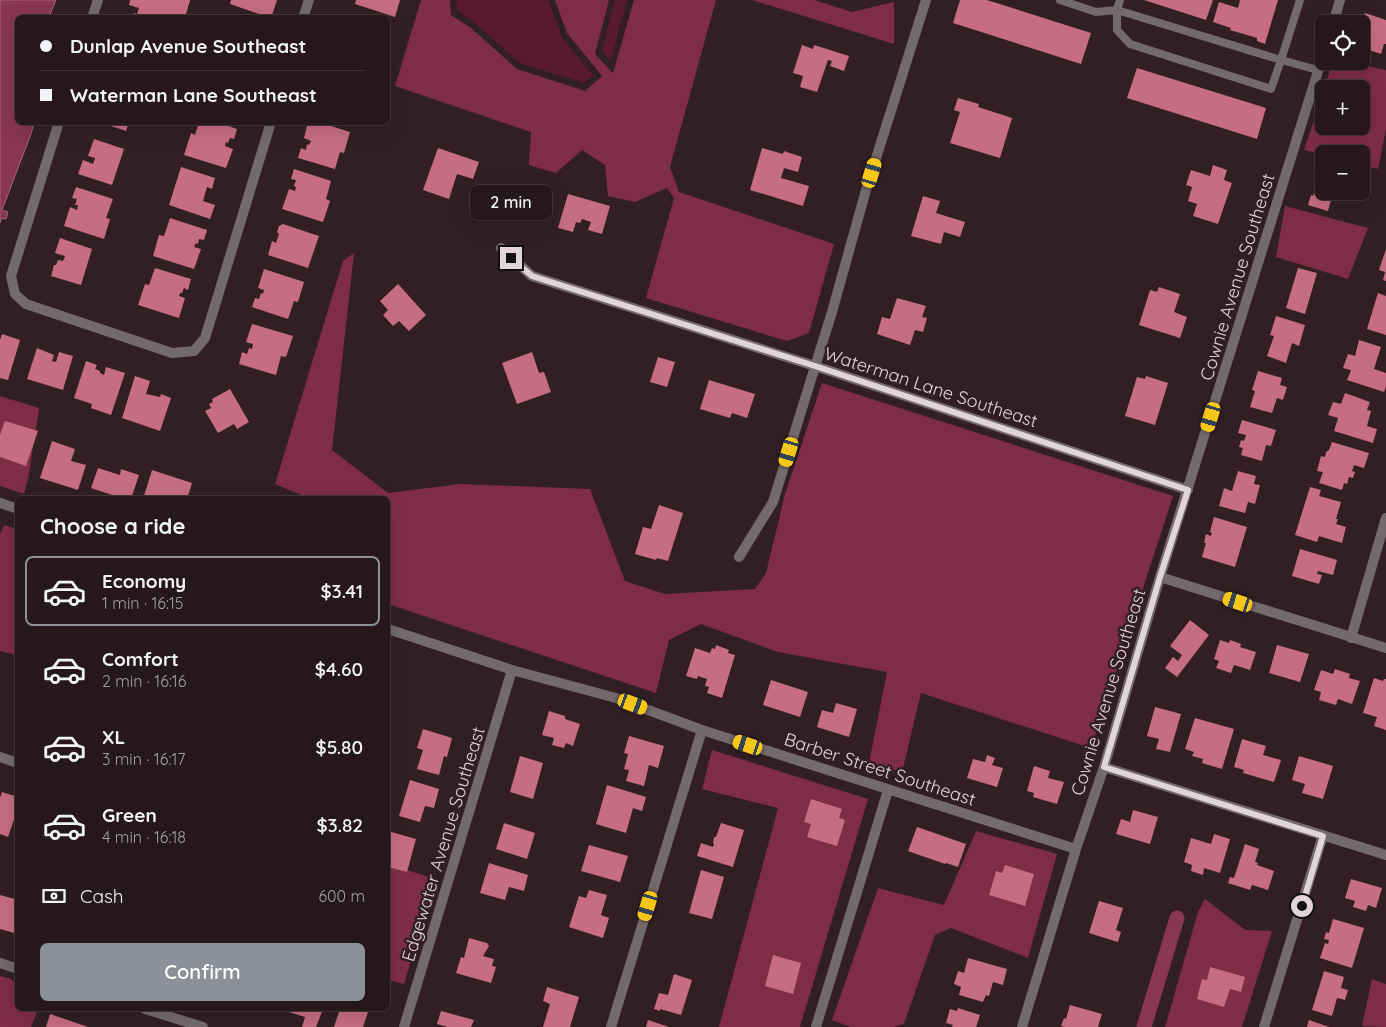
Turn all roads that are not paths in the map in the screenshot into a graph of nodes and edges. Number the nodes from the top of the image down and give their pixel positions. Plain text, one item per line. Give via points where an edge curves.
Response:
1 (98, 0) edge
2 (309, 0) edge
3 (926, 0) edge
4 (1060, 0) edge
5 (1120, 0) edge
6 (1300, 0) edge
7 (1340, 0) edge
8 (1117, 10) junction
9 (93, 15) edge
10 (304, 15) edge
11 (1335, 15) edge
12 (1281, 60) junction
13 (1315, 69) edge
14 (1318, 70) edge
15 (58, 125) edge
16 (270, 125) edge
17 (501, 248) dead end
18 (815, 366) junction
19 (1188, 490) junction
20 (0, 503) edge
21 (15, 508) edge
22 (1386, 518) edge
23 (739, 557) dead end
24 (1160, 577) junction
25 (390, 630) edge
26 (1351, 638) junction
27 (1386, 648) edge
28 (512, 670) junction
29 (702, 730) junction
30 (0, 757) edge
31 (15, 762) edge
32 (1104, 767) junction
33 (888, 790) junction
34 (1323, 836) junction
35 (1076, 848) junction
36 (1386, 855) edge
37 (0, 963) edge
38 (15, 968) edge
39 (151, 1011) edge
40 (203, 1027) edge
41 (404, 1027) edge
42 (611, 1027) edge
43 (816, 1027) edge
44 (1022, 1027) edge
45 (1264, 1027) edge

1 - 9 street
2 - 10 street
3 - 18 street
4 - 8 lane via 1096,12
5 - 8 lane
6 - 12 lane
7 - 11 street
8 - 12 lane
8 - 12 lane via 1118,30 1130,44 1272,89
12 - 13 lane
14 - 19 street, Cownie Avenue Southeast
15 - 16 street via 11,276 15,294 26,304 172,353 194,351 205,338
17 - 18 street, Waterman Lane Southeast via 532,276
18 - 19 street, Waterman Lane Southeast
18 - 23 street via 774,502
19 - 24 street, Cownie Avenue Southeast
20 - 21 street
22 - 26 street
24 - 26 street
24 - 32 street, Cownie Avenue Southeast
25 - 28 street, Barber Street Southeast
26 - 27 street
28 - 29 street, Barber Street Southeast via 616,698
28 - 41 street, Edgewater Avenue Southeast
29 - 33 street, Barber Street Southeast
29 - 42 street
30 - 31 street
32 - 34 street
32 - 35 street, Cownie Avenue Southeast
33 - 35 street, Barber Street Southeast
33 - 43 street
34 - 36 street
34 - 45 street
35 - 44 street, Cownie Avenue Southeast
37 - 38 street
39 - 40 street

